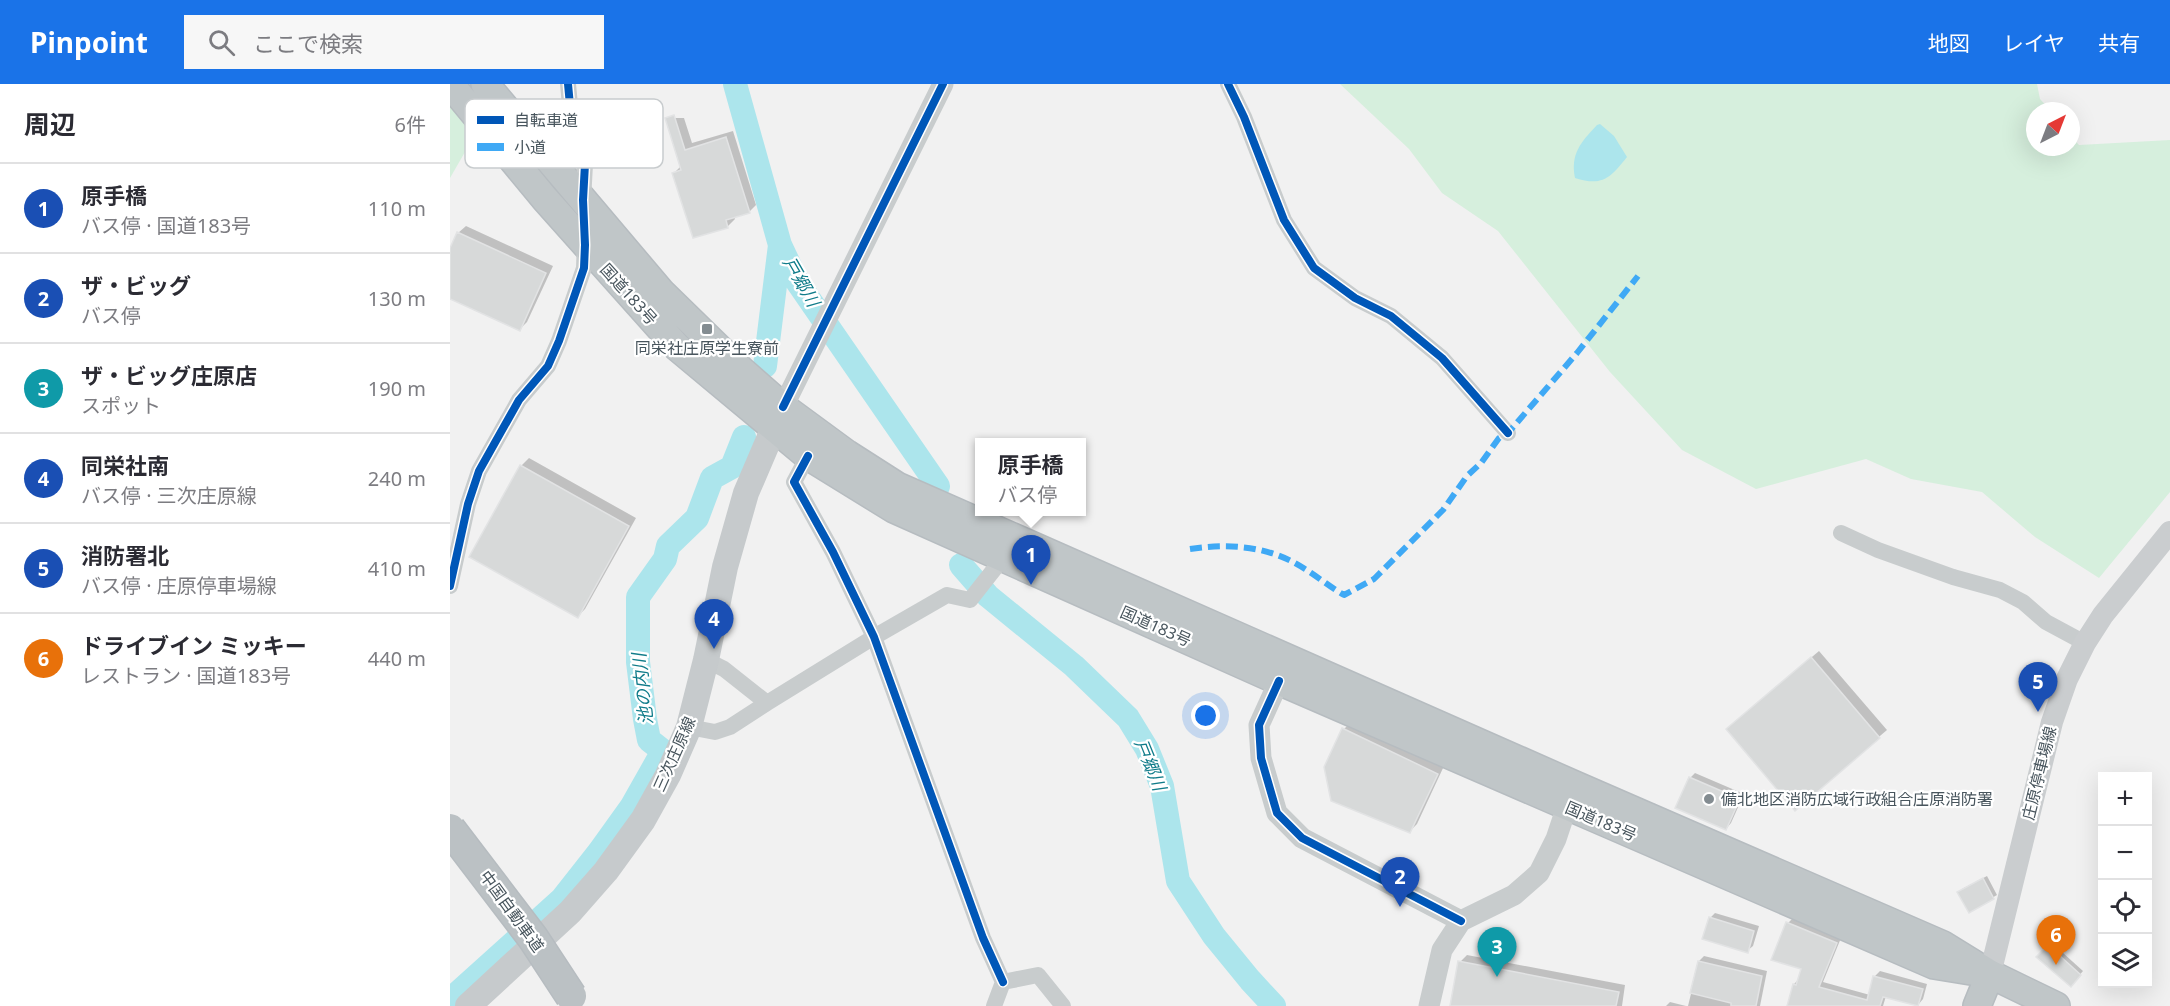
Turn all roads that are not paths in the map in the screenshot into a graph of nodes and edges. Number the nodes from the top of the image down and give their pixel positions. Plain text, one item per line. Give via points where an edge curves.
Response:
1 (450, 84) edge
2 (485, 84) edge
3 (568, 84) edge
4 (943, 84) edge
5 (1228, 84) edge
6 (498, 99) edge
7 (569, 99) edge
8 (465, 102) edge
9 (520, 168) edge
10 (556, 168) edge
11 (585, 168) edge
12 (583, 200) junction
13 (585, 245) junction
14 (778, 418) junction
15 (1508, 433) dead end
16 (808, 456) junction
17 (2170, 532) edge
18 (1841, 533) dead end
19 (1003, 558) junction
20 (450, 586) edge
21 (874, 636) junction
22 (2085, 644) junction
23 (706, 660) junction
24 (1279, 681) junction
25 (767, 703) junction
26 (689, 727) junction
27 (1570, 796) junction
28 (450, 829) edge
29 (450, 862) edge
30 (1461, 921) junction
31 (1990, 974) junction
32 (1003, 982) junction
33 (562, 1001) edge
34 (468, 1006) edge
35 (994, 1006) edge
36 (1063, 1006) edge
37 (1429, 1006) edge
38 (1977, 1006) edge
39 (1990, 1006) edge
40 (2056, 1006) edge

1 - 8 highway, 国道183号
2 - 6 highway, 国道183号
3 - 7 street
4 - 14 street
5 - 15 street via 1284,220 1314,268 1355,298 1391,316 1442,358
9 - 13 highway, 国道183号
10 - 12 highway, 国道183号
11 - 12 street
12 - 13 street
12 - 14 highway, 国道183号 via 661,292 741,370
13 - 14 highway, 国道183号 via 677,347
13 - 20 street via 584,268 548,366 519,400 479,471
14 - 16 highway, 国道183号
14 - 23 main road, 三次庄原線 via 746,493 725,567
14 - 27 highway, 国道183号 via 897,486
16 - 19 highway, 国道183号 via 894,509
16 - 21 street via 794,482
17 - 22 main road, 庄原停車場線 via 2103,615
18 - 22 street via 1953,577 2000,590
19 - 21 street via 970,600 947,595
19 - 24 highway, 国道183号
21 - 25 street
21 - 32 street via 983,938
22 - 31 main road, 庄原停車場線 via 2067,678 2052,722
23 - 25 street via 724,669
23 - 26 main road, 三次庄原線
24 - 27 highway, 国道183号
24 - 30 street via 1259,725 1261,758 1277,813 1302,838
25 - 26 street via 715,732
26 - 34 main road, 三次庄原線 via 643,820 606,871 570,912
27 - 30 street via 1556,839 1539,873 1514,895
27 - 31 highway, 国道183号 via 1934,965
28 - 33 highway, 中国自動車道, bridge via 533,938
29 - 33 highway, 中国自動車道 via 514,948
30 - 37 street via 1442,950
31 - 38 highway
31 - 39 highway
31 - 40 highway, 国道183号
32 - 35 street
32 - 36 street via 1038,975

